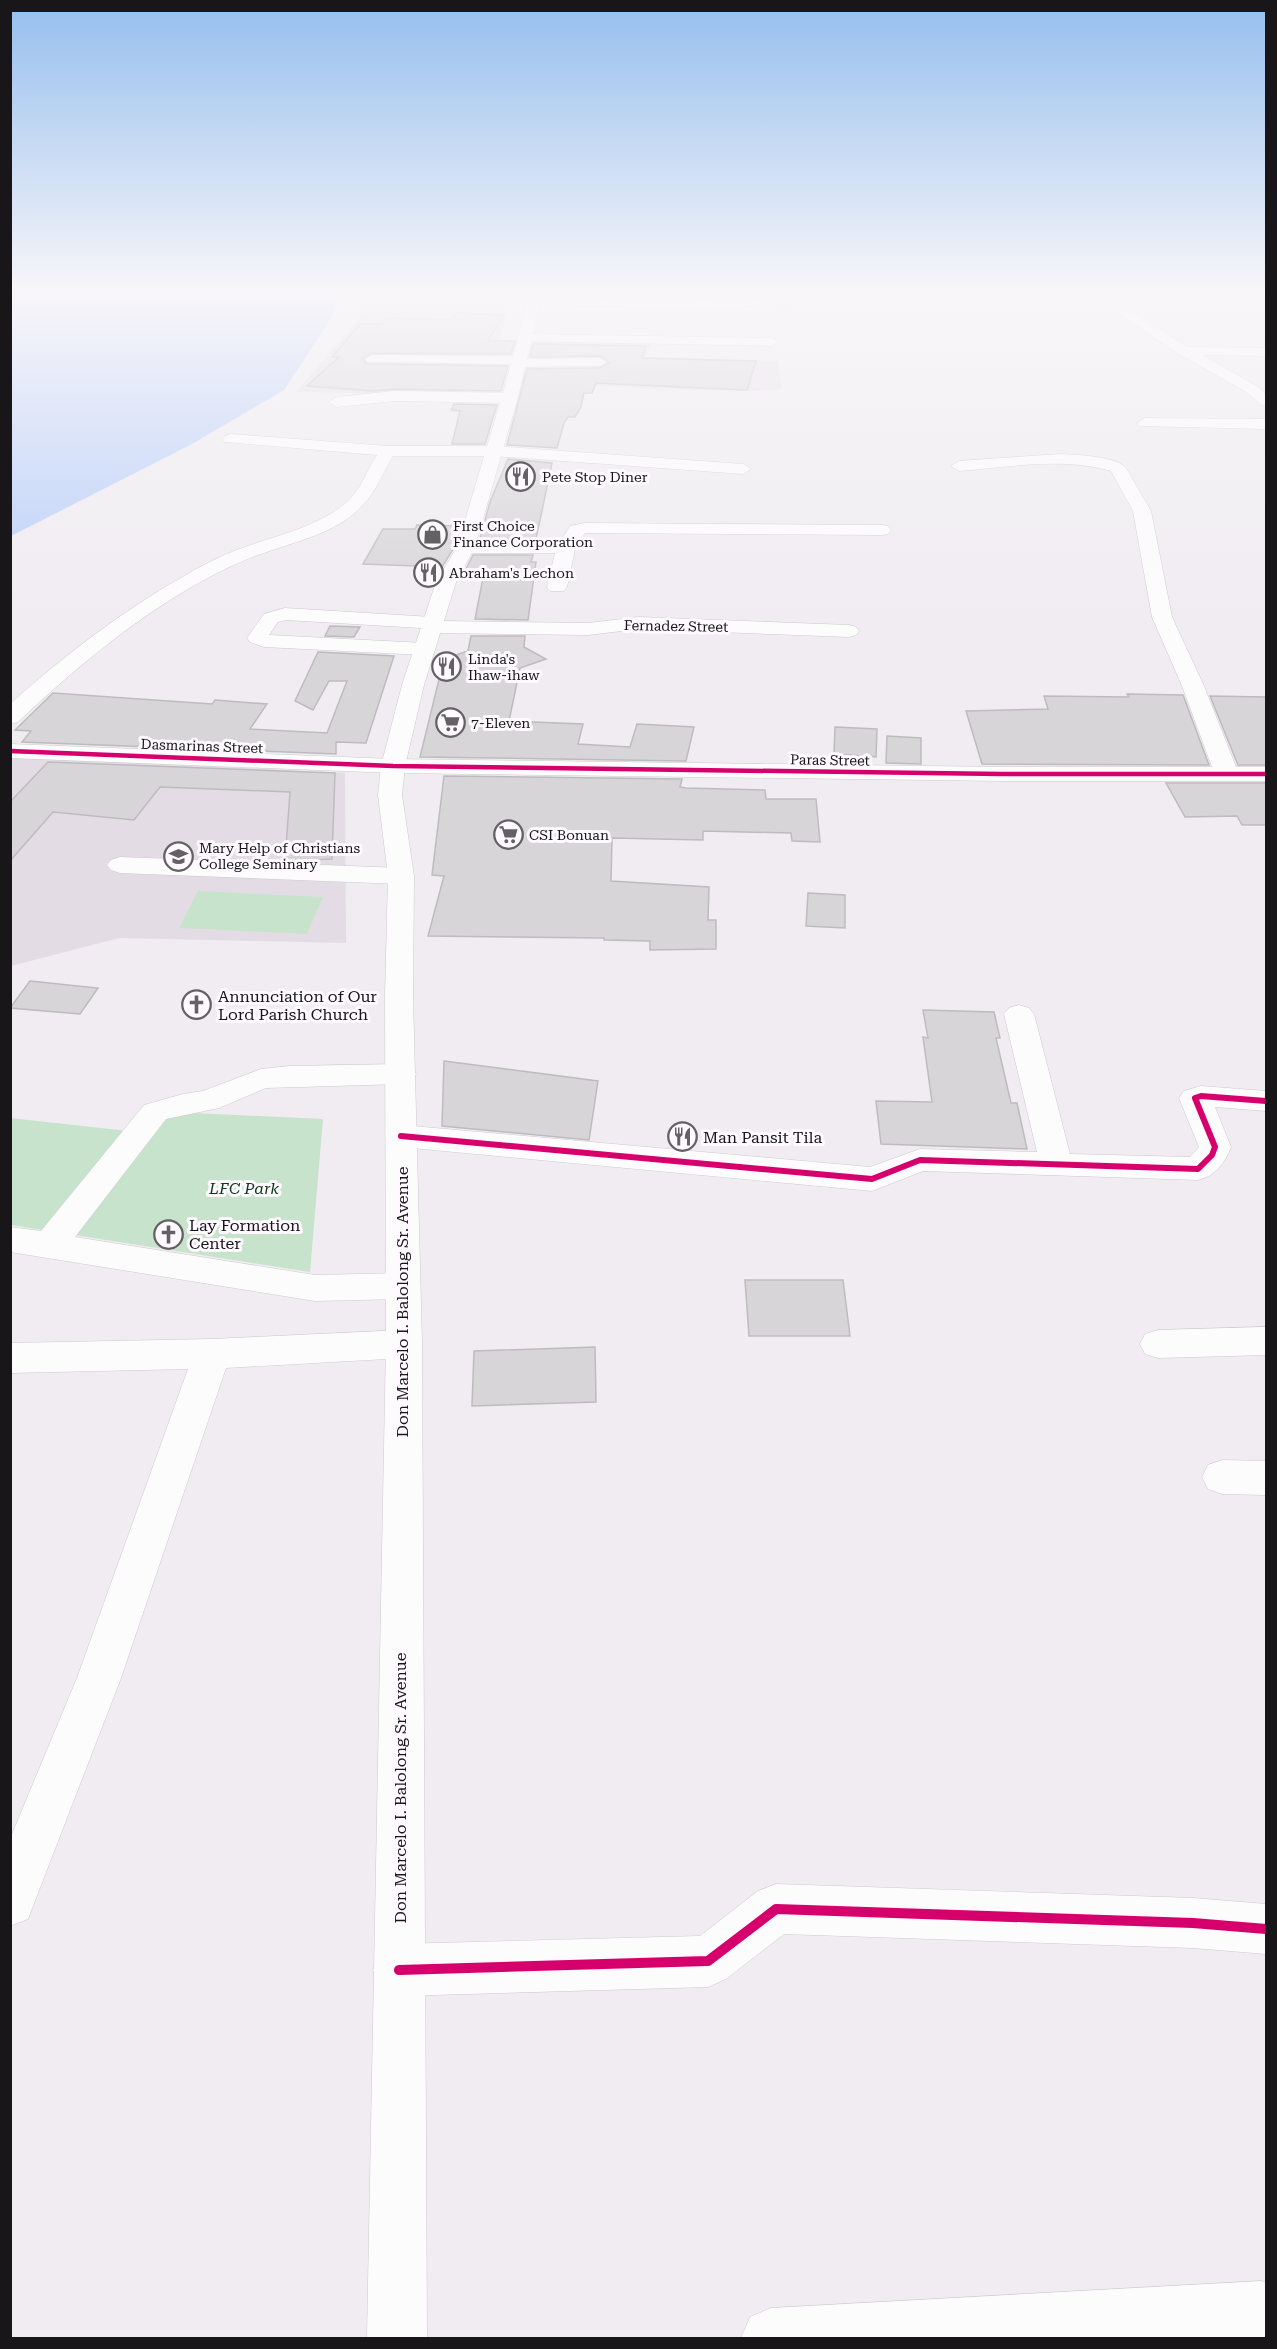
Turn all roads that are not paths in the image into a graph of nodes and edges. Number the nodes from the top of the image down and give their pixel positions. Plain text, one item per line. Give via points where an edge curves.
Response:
1 (510, 398) edge
2 (370, 399) edge
3 (337, 402) dead end
4 (1145, 423) dead end
5 (1266, 424) edge
6 (231, 439) dead end
7 (388, 451) junction
8 (493, 451) junction
9 (959, 466) dead end
10 (743, 469) dead end
11 (882, 530) dead end
12 (466, 547) junction
13 (566, 548) junction
14 (557, 586) dead end
15 (394, 620) junction
16 (849, 631) dead end
17 (429, 633) junction
18 (380, 647) junction
19 (13, 713) edge
20 (10, 751) edge
21 (393, 766) junction
22 (1266, 774) edge
23 (1227, 775) junction
24 (120, 865) dead end
25 (401, 876) junction
26 (1019, 1014) dead end
27 (401, 1074) junction
28 (1266, 1101) edge
29 (401, 1136) junction
30 (1056, 1164) junction
31 (10, 1239) edge
32 (50, 1245) junction
33 (402, 1286) junction
34 (1266, 1341) edge
35 (404, 1344) junction
36 (1158, 1344) dead end
37 (212, 1354) junction
38 (10, 1358) edge
39 (1222, 1477) dead end
40 (1266, 1478) edge
41 (10, 1901) edge
42 (1266, 1929) edge
43 (399, 1970) junction
44 (1262, 2311) dead end
45 (397, 2338) edge
46 (771, 2338) edge

1 - 8 street, Don Marcelo I. Balolong Sr. Avenue
2 - 3 street
4 - 5 street
6 - 7 street
7 - 8 street
7 - 19 street via 363,495 348,510 306,532 228,560 152,602
8 - 10 street
8 - 12 street, Don Marcelo I. Balolong Sr. Avenue
9 - 23 street via 1027,459 1094,462 1118,468 1142,510 1162,617
11 - 13 street via 585,528 576,531
12 - 13 street
12 - 17 street, Don Marcelo I. Balolong Sr. Avenue via 446,582
13 - 14 street
15 - 17 street
15 - 18 street
15 - 18 street via 285,614 271,618 257,638
16 - 17 street, Fernadez Street via 639,623 588,629
17 - 18 street
17 - 21 street, Don Marcelo I. Balolong Sr. Avenue
20 - 21 street, Dasmarinas Street
21 - 23 street, Paras Street
21 - 25 street, Don Marcelo I. Balolong Sr. Avenue via 390,795
22 - 23 street, Paras Street
24 - 25 street
25 - 27 street, Don Marcelo I. Balolong Sr. Avenue
26 - 30 street
27 - 29 street, Don Marcelo I. Balolong Sr. Avenue
27 - 32 street via 261,1079 208,1101 155,1112
28 - 30 street via 1195,1098 1215,1147 1198,1169
29 - 30 street via 872,1179 920,1160
29 - 33 street, Don Marcelo I. Balolong Sr. Avenue
31 - 32 street
32 - 33 street via 315,1288
33 - 35 street, Don Marcelo I. Balolong Sr. Avenue
34 - 36 street
35 - 37 street
35 - 43 street, Don Marcelo I. Balolong Sr. Avenue
37 - 38 street
37 - 41 street via 99,1678
39 - 40 street
42 - 43 street via 1193,1923 776,1909 708,1961
43 - 45 street, Don Marcelo I. Balolong Sr. Avenue
44 - 46 street

